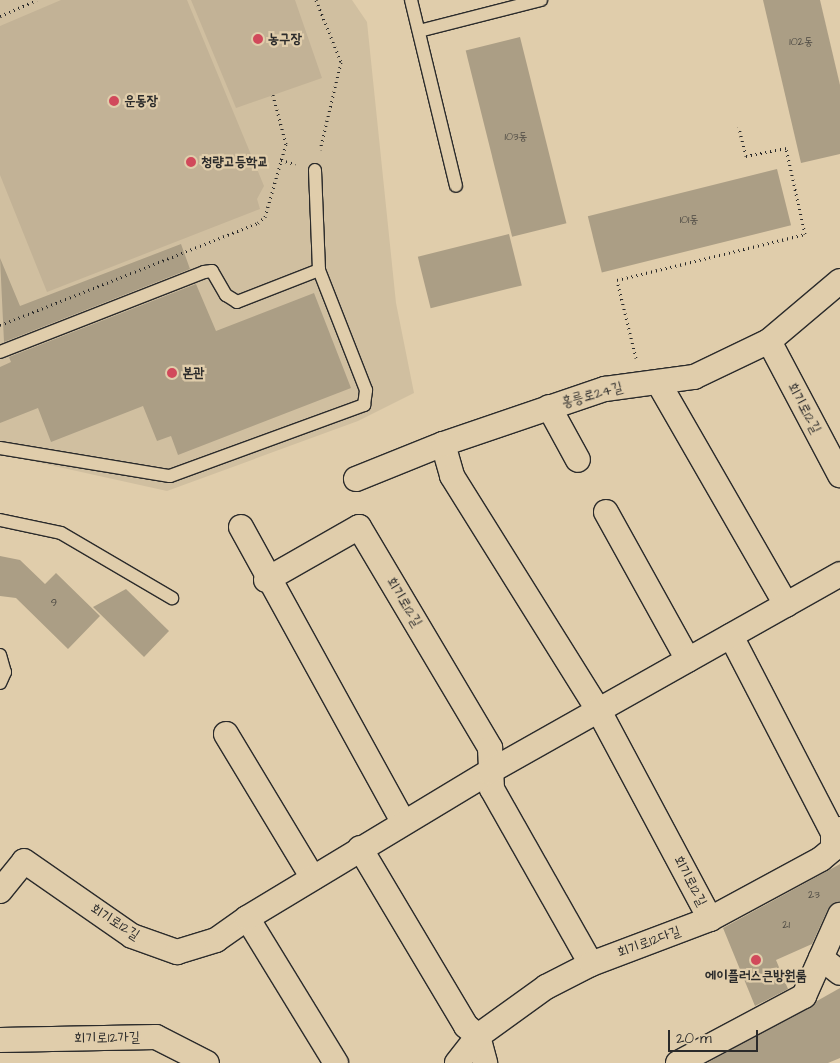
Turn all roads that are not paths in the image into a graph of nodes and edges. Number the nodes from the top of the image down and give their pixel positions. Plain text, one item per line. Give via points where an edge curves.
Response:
1 (411, 0) edge
2 (541, 0) edge
3 (419, 30) junction
4 (315, 170) road end
5 (456, 186) dead end
6 (320, 270) junction
7 (840, 281) edge
8 (769, 341) junction
9 (0, 352) edge
10 (650, 383) junction
11 (548, 407) junction
12 (442, 444) junction
13 (0, 448) edge
14 (578, 460) dead end
15 (840, 475) edge
16 (356, 479) dead end
17 (606, 512) dead end
18 (0, 520) edge
19 (241, 527) dead end
20 (840, 574) edge
21 (266, 580) junction
22 (172, 598) dead end
23 (786, 605) junction
24 (731, 636) junction
25 (0, 655) edge
26 (688, 660) junction
27 (0, 683) edge
28 (599, 711) junction
29 (226, 734) dead end
30 (489, 772) junction
31 (403, 822) junction
32 (837, 831) edge
33 (360, 848) junction
34 (313, 878) junction
35 (0, 891) edge
36 (840, 915) edge
37 (248, 918) junction
38 (710, 919) junction
39 (821, 958) junction
40 (591, 964) junction
41 (840, 973) edge
42 (478, 1036) junction
43 (0, 1040) edge
44 (207, 1063) edge
45 (336, 1063) edge
46 (457, 1063) edge
47 (485, 1063) edge
48 (678, 1063) edge

1 - 3 lane
2 - 3 lane
3 - 5 lane
4 - 6 lane
6 - 9 lane via 237,302 226,296 212,271 204,272
6 - 13 lane via 366,390 364,405 170,476
7 - 8 street, 홍릉로24길
8 - 10 street, 홍릉로24길 via 694,377
8 - 15 street, 회기로12길
10 - 11 street, 홍릉로24길 via 605,389
10 - 23 street
11 - 12 street, 홍릉로24길
11 - 14 street
12 - 16 street, 홍릉로24길
12 - 28 street, 회기로12길 via 452,476
17 - 26 street
18 - 22 lane via 61,533
19 - 21 street
20 - 23 street, 회기로12길
21 - 30 street, 회기로12길 via 360,527 490,748
21 - 31 street
23 - 24 street, 회기로12길
24 - 26 street, 회기로12길
24 - 32 street
25 - 27 lane via 5,672
26 - 28 street, 회기로12길
28 - 30 street, 회기로12길
28 - 38 street, 회기로12길
29 - 34 street
30 - 31 street, 회기로12길
30 - 40 street, 회기로12길 via 492,789
31 - 33 street, 회기로12길
32 - 38 street, 회기로12다길 via 834,849 821,859
33 - 34 street, 회기로12길
33 - 42 street via 466,1026
34 - 37 street, 회기로12길
35 - 37 street, 회기로12길 via 24,861 132,936 177,952 216,940
36 - 39 street
37 - 45 street
38 - 40 street, 회기로12다길
39 - 41 street
39 - 48 street via 804,996
40 - 42 street, 회기로12다길 via 546,987
42 - 46 street, 회기로12다길
42 - 47 street
43 - 44 street, 회기로12가길 via 156,1037

